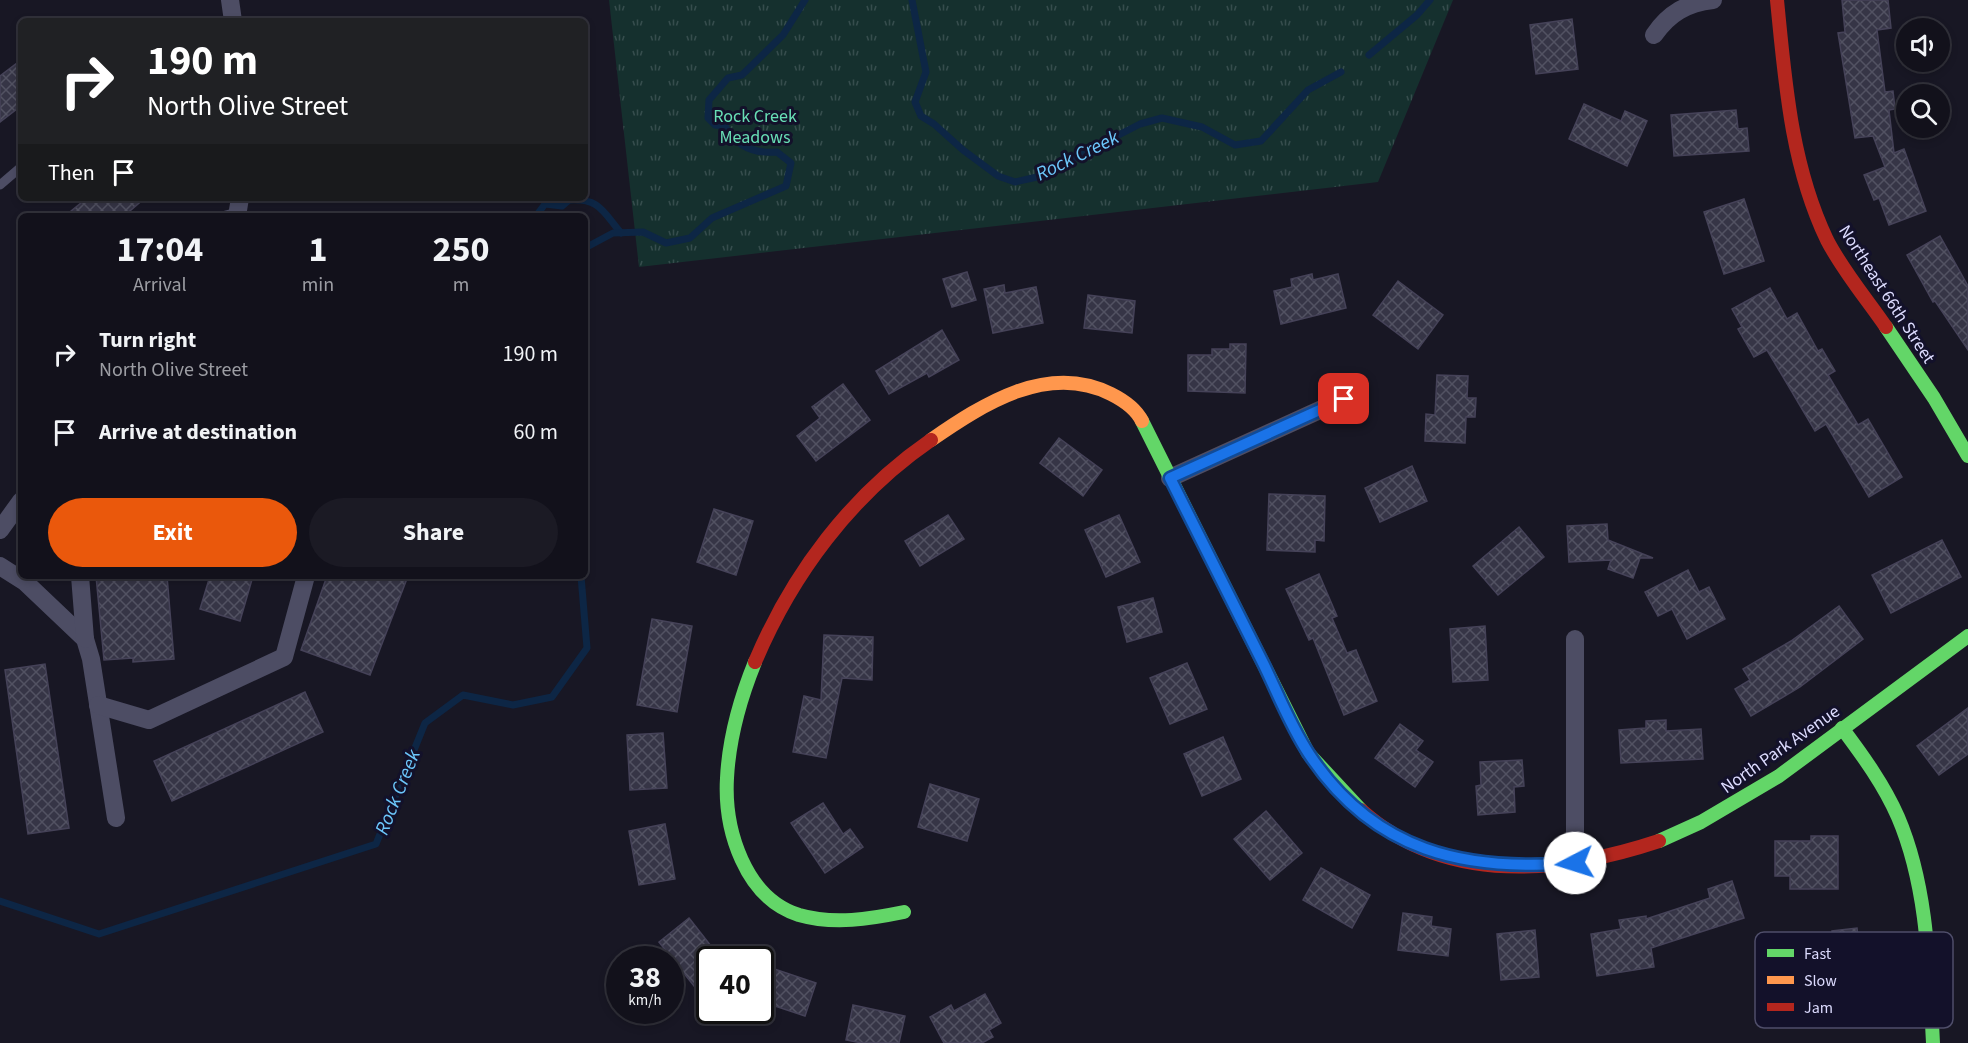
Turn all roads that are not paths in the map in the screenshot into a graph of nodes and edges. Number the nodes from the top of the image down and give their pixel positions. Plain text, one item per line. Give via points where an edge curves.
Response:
1 (230, 0) edge
2 (1713, 0) edge
3 (1777, 0) edge
4 (233, 18) edge
5 (1654, 35) dead end
6 (18, 170) edge
7 (0, 185) edge
8 (1344, 399) dead end
9 (1968, 456) edge
10 (1170, 478) junction
11 (18, 505) edge
12 (0, 530) edge
13 (0, 566) edge
14 (18, 578) edge
15 (20, 579) edge
16 (81, 579) edge
17 (305, 579) edge
18 (1968, 636) edge
19 (85, 639) junction
20 (1575, 639) dead end
21 (99, 705) junction
22 (1842, 728) junction
23 (116, 818) dead end
24 (1575, 863) junction
25 (904, 912) dead end
26 (1923, 932) edge
27 (1932, 1028) edge
28 (1933, 1043) edge

1 - 4 street
2 - 5 street via 1675,12
3 - 9 street, Northeast 66th Street via 1794,143 1804,182 1827,239 1945,414
6 - 7 lane
8 - 10 street
10 - 24 street, North Park Avenue via 1308,753 1342,795 1370,819 1433,854 1504,866
10 - 25 street, North Park Avenue via 1138,414 1116,395 1074,381 1031,385 953,424 911,454 834,530 784,602 755,664 730,754 726,800 738,853 750,879 765,895 784,911 806,919 868,921
11 - 12 street
13 - 14 street
15 - 19 street
16 - 19 street
17 - 21 street via 285,657 149,720
18 - 22 street, North Park Avenue
19 - 21 street
20 - 24 street
21 - 23 street
22 - 24 street, North Park Avenue via 1778,777 1723,811 1644,846
22 - 26 street via 1887,796 1913,863
27 - 28 street

